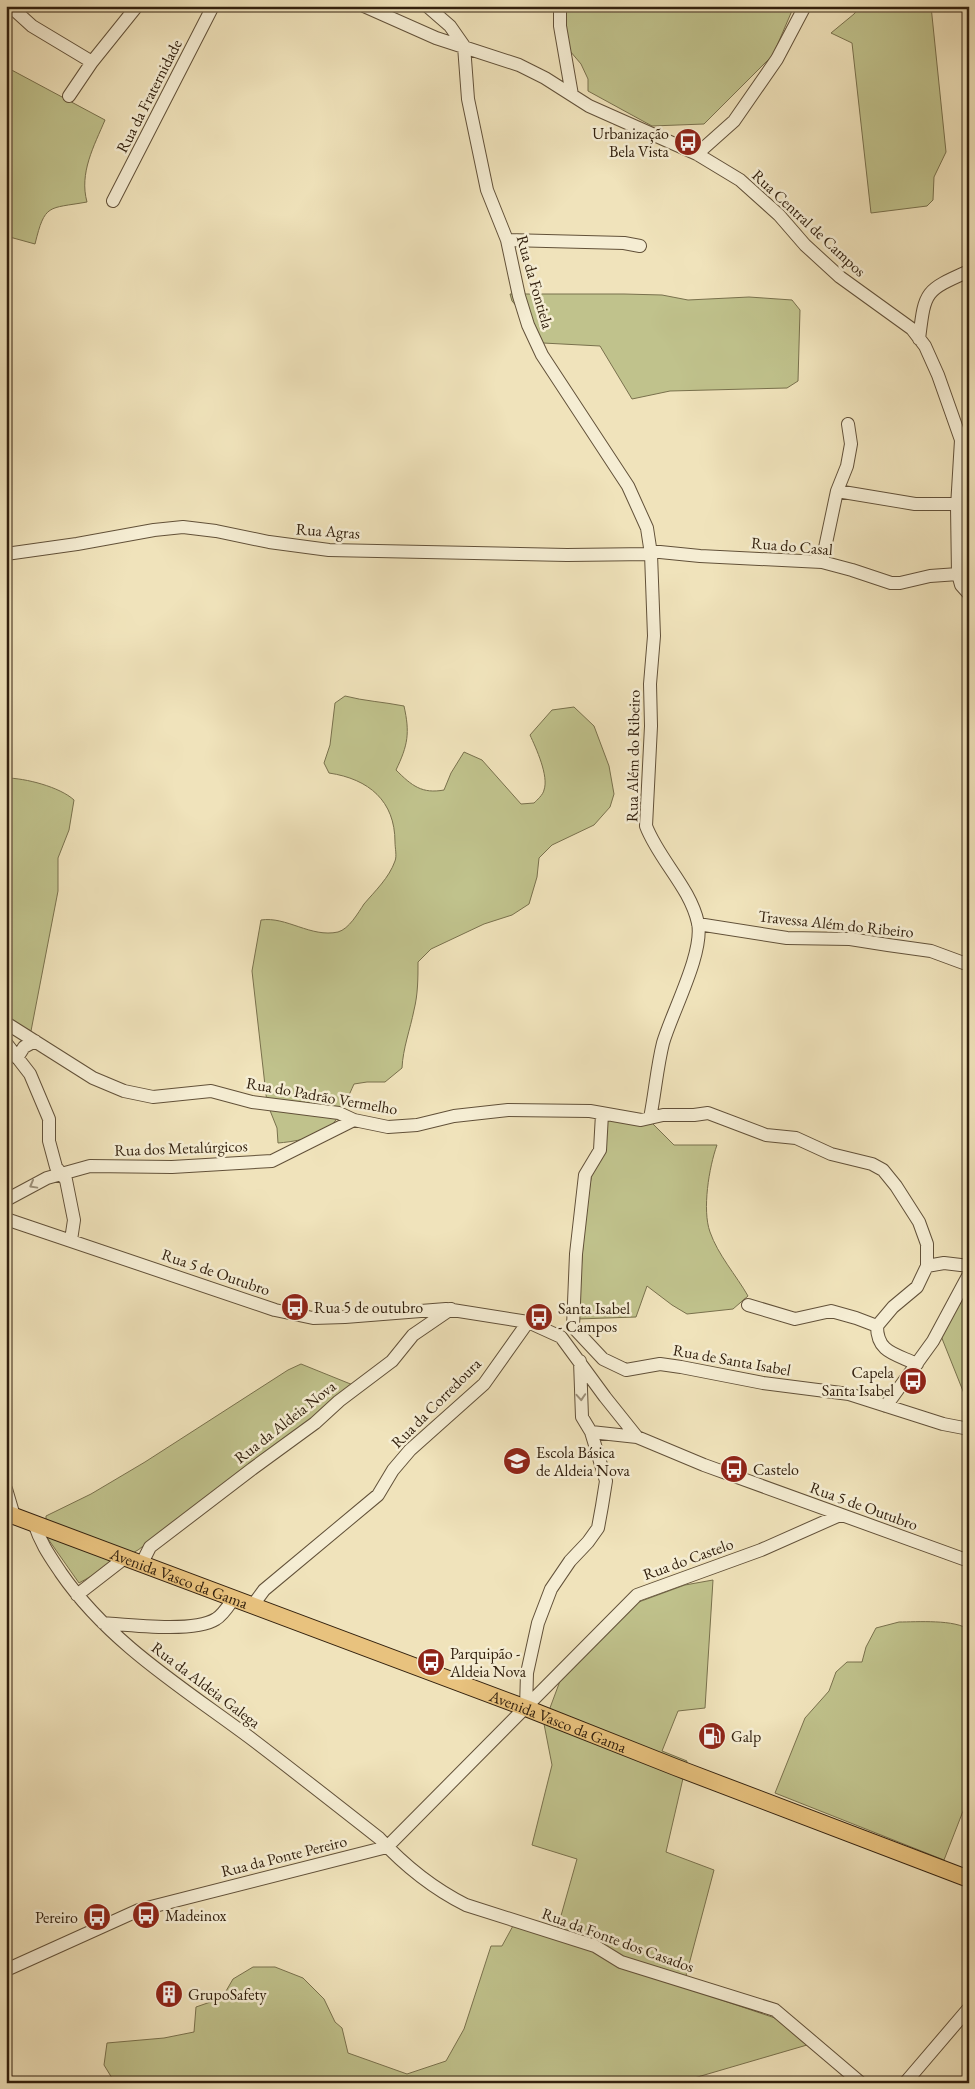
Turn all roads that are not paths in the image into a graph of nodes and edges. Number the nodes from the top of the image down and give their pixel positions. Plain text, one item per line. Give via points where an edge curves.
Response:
1 (10, 6) edge
2 (137, 6) edge
3 (213, 6) edge
4 (364, 6) edge
5 (427, 6) edge
6 (560, 6) edge
7 (805, 6) edge
8 (464, 46) junction
9 (92, 62) junction
10 (572, 95) junction
11 (70, 96) dead end
12 (697, 154) junction
13 (113, 201) dead end
14 (507, 240) junction
15 (640, 246) dead end
16 (969, 271) edge
17 (919, 339) junction
18 (848, 424) dead end
19 (837, 491) junction
20 (958, 504) junction
21 (650, 553) junction
22 (6, 554) edge
23 (822, 562) junction
24 (958, 574) junction
25 (969, 594) edge
26 (698, 924) junction
27 (969, 965) edge
28 (6, 1022) edge
29 (35, 1041) junction
30 (6, 1044) edge
31 (17, 1058) junction
32 (602, 1114) junction
33 (650, 1118) junction
34 (354, 1120) junction
35 (60, 1173) junction
36 (6, 1200) edge
37 (6, 1218) edge
38 (71, 1240) junction
39 (927, 1266) junction
40 (969, 1266) edge
41 (969, 1274) edge
42 (748, 1305) dead end
43 (451, 1309) junction
44 (528, 1322) junction
45 (876, 1326) junction
46 (573, 1327) junction
47 (561, 1337) junction
48 (580, 1361) junction
49 (917, 1364) junction
50 (886, 1406) junction
51 (969, 1429) edge
52 (590, 1432) junction
53 (637, 1437) junction
54 (6, 1489) edge
55 (10, 1514) edge
56 (840, 1514) junction
57 (34, 1523) junction
58 (126, 1557) junction
59 (969, 1561) edge
60 (142, 1563) junction
61 (76, 1595) junction
62 (234, 1598) junction
63 (253, 1605) junction
64 (103, 1623) junction
65 (526, 1708) junction
66 (387, 1847) junction
67 (969, 1879) edge
68 (6, 1970) edge
69 (969, 2008) edge
70 (861, 2083) edge
71 (905, 2083) edge

1 - 9 street via 32,26
2 - 9 street
3 - 13 street, Rua da Fraternidade
4 - 8 street, Rua Central de Campos via 436,38
5 - 8 street via 450,26
6 - 10 street via 560,26
7 - 12 street via 777,59 734,121
8 - 10 street, Rua Central de Campos via 519,66
8 - 14 street, Rua da Fontiela via 468,99 477,145 487,190
9 - 11 street
10 - 12 street, Rua Central de Campos via 589,106
12 - 17 street, Rua Central de Campos via 740,180 840,277 912,329
14 - 15 street
14 - 21 street, Rua da Fontiela via 528,325 539,348 628,486 646,528
16 - 17 street via 934,288 926,298
17 - 20 street, Rua Central de Campos via 938,375 961,440
18 - 19 street via 847,466
19 - 20 street via 915,504
19 - 23 street
20 - 24 street, Rua Central de Campos
21 - 22 street, Rua Agras via 567,556 329,550 184,527
21 - 23 street, Rua do Casal
21 - 26 street, Rua Além do Ribeiro via 654,636 646,826 692,906
23 - 24 street, Rua do Casal via 891,583
24 - 25 street
26 - 27 street, Travessa Além do Ribeiro via 788,938 850,939 888,944 931,951
26 - 33 street, Rua Além do Ribeiro via 697,945 664,1043
28 - 29 street, Rua do Padrão Vermelho
29 - 31 street via 24,1047
29 - 34 street, Rua do Padrão Vermelho via 93,1078 124,1091 153,1097 211,1091 252,1102 339,1112
30 - 31 street
31 - 35 street via 30,1074 49,1119 49,1141
32 - 33 street, Rua do Padrão Vermelho via 628,1119
32 - 34 street, Rua do Padrão Vermelho via 508,1110 388,1127
32 - 46 street via 600,1150 585,1175 576,1254
33 - 39 street, Rua do Padrão Vermelho via 708,1114 766,1135 796,1138 831,1154 872,1164 883,1170 896,1186 919,1222 928,1244
34 - 35 street, Rua dos Metalúrgicos via 272,1161 172,1167 90,1166
35 -> 36 street, Rua dos Metalúrgicos
35 - 38 street via 66,1180 74,1220
37 - 38 street, Rua 5 de Outubro
38 - 43 street, Rua 5 de Outubro via 275,1310 313,1318
39 - 40 street via 944,1263
39 - 45 street via 917,1287
41 - 49 street
42 - 45 street via 795,1319 831,1312
43 - 44 street, Rua 5 de Outubro
43 - 60 street, Rua da Aldeia Nova via 413,1335 392,1361 315,1423 150,1548
44 - 47 street, Rua 5 de Outubro
44 - 63 street, Rua da Corredoura via 484,1384 410,1450 378,1495 264,1590
45 - 49 street via 884,1348
46 - 47 street
46 - 50 street, Rua de Santa Isabel via 603,1359 626,1370 660,1364 763,1383 848,1394
47 - 48 street, Rua 5 de Outubro
48 -> 52 street via 582,1417
48 - 53 street, Rua 5 de Outubro
49 - 50 street
50 - 51 street, Rua de Santa Isabel
52 - 53 street, Rua 5 de Outubro
52 - 65 street via 606,1481 598,1528 551,1589 536,1632 527,1673
53 - 56 street, Rua 5 de Outubro
54 - 55 street
55 - 57 main road, Avenida Vasco da Gama
56 - 59 street, Rua 5 de Outubro
56 - 65 street, Rua do Castelo via 760,1550 637,1595
57 - 58 main road, Avenida Vasco da Gama
57 - 61 street, Rua da Aldeia Galega via 40,1542
58 - 60 main road, Avenida Vasco da Gama
58 - 61 street
60 - 62 main road, Avenida Vasco da Gama
61 - 64 street, Rua da Aldeia Galega
62 - 63 main road, Avenida Vasco da Gama
62 - 64 street via 217,1619 200,1626
63 - 65 main road, Avenida Vasco da Gama
64 - 66 street, Rua da Aldeia Galega via 156,1670 252,1740
65 - 66 street
65 - 67 main road, Avenida Vasco da Gama
66 - 68 street, Rua da Ponte Pereiro via 139,1910
66 - 70 street, Rua da Fonte dos Casados via 466,1905 595,1946 621,1962 775,2010
69 - 71 street

